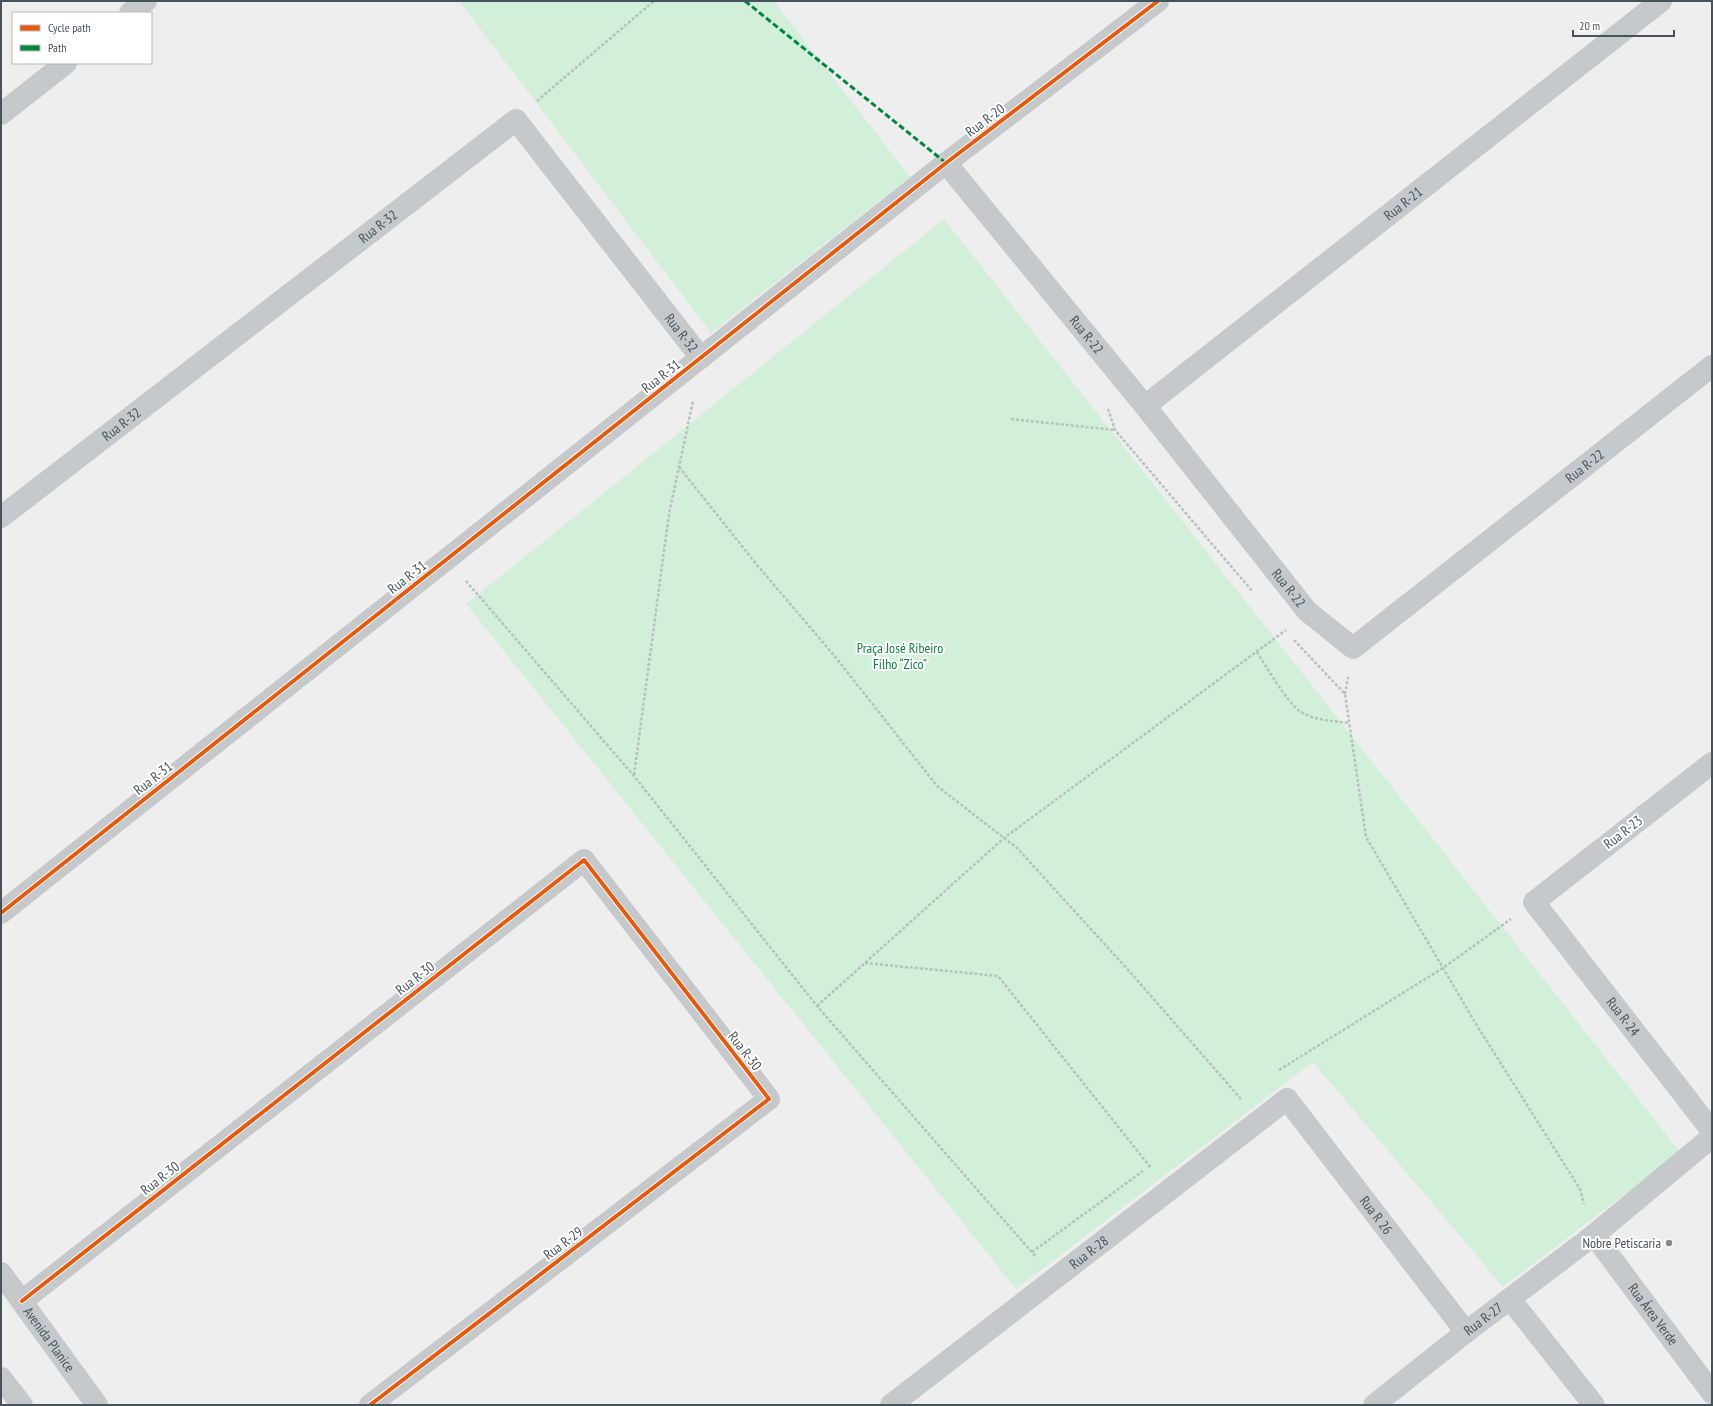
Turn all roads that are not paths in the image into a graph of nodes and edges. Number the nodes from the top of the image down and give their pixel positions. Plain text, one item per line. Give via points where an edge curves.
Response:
1 (146, 1) edge
2 (1158, 1) edge
3 (1661, 1) edge
4 (131, 12) edge
5 (65, 64) edge
6 (1, 114) edge
7 (946, 164) junction
8 (826, 259) joint
9 (701, 358) junction
10 (1712, 366) edge
11 (1144, 406) junction
12 (1, 517) edge
13 (1712, 763) edge
14 (1534, 902) joint
15 (1, 912) edge
16 (769, 1099) joint
17 (1287, 1099) joint
18 (1712, 1131) edge
19 (1712, 1137) edge
20 (1594, 1235) junction
21 (1, 1273) edge
22 (1510, 1299) junction
23 (22, 1301) junction
24 (1466, 1332) junction
25 (1, 1378) edge
26 (1712, 1393) edge
27 (22, 1405) edge
28 (97, 1405) edge
29 (370, 1405) edge
30 (891, 1405) edge
31 (1374, 1405) edge
32 (1594, 1405) edge

1 - 4 street
2 - 7 street, Rua R-20
3 - 11 street, Rua R-21
5 - 6 street
7 - 8 street, Rua R-20
7 - 11 street, Rua R-22
8 - 9 street, Rua R-31
9 - 12 street, Rua R-32 via 516,120
9 - 15 street, Rua R-31
10 - 11 street, Rua R-22 via 1353,648 1307,611
13 - 14 street, Rua R-23
14 - 18 street, Rua R-24
16 - 23 street, Rua R-30 via 584,860
16 - 29 street, Rua R-29
17 - 24 street, Rua R 26
17 - 30 street, Rua R-28
19 - 20 street
20 - 22 street, Rua R-27
20 - 26 street, Rua Área Verde
21 - 23 street, Avenida Planice
22 - 24 street, Rua R-27
22 - 32 street
23 - 28 street, Avenida Planice
24 - 31 street, Rua R-27
25 - 27 street

